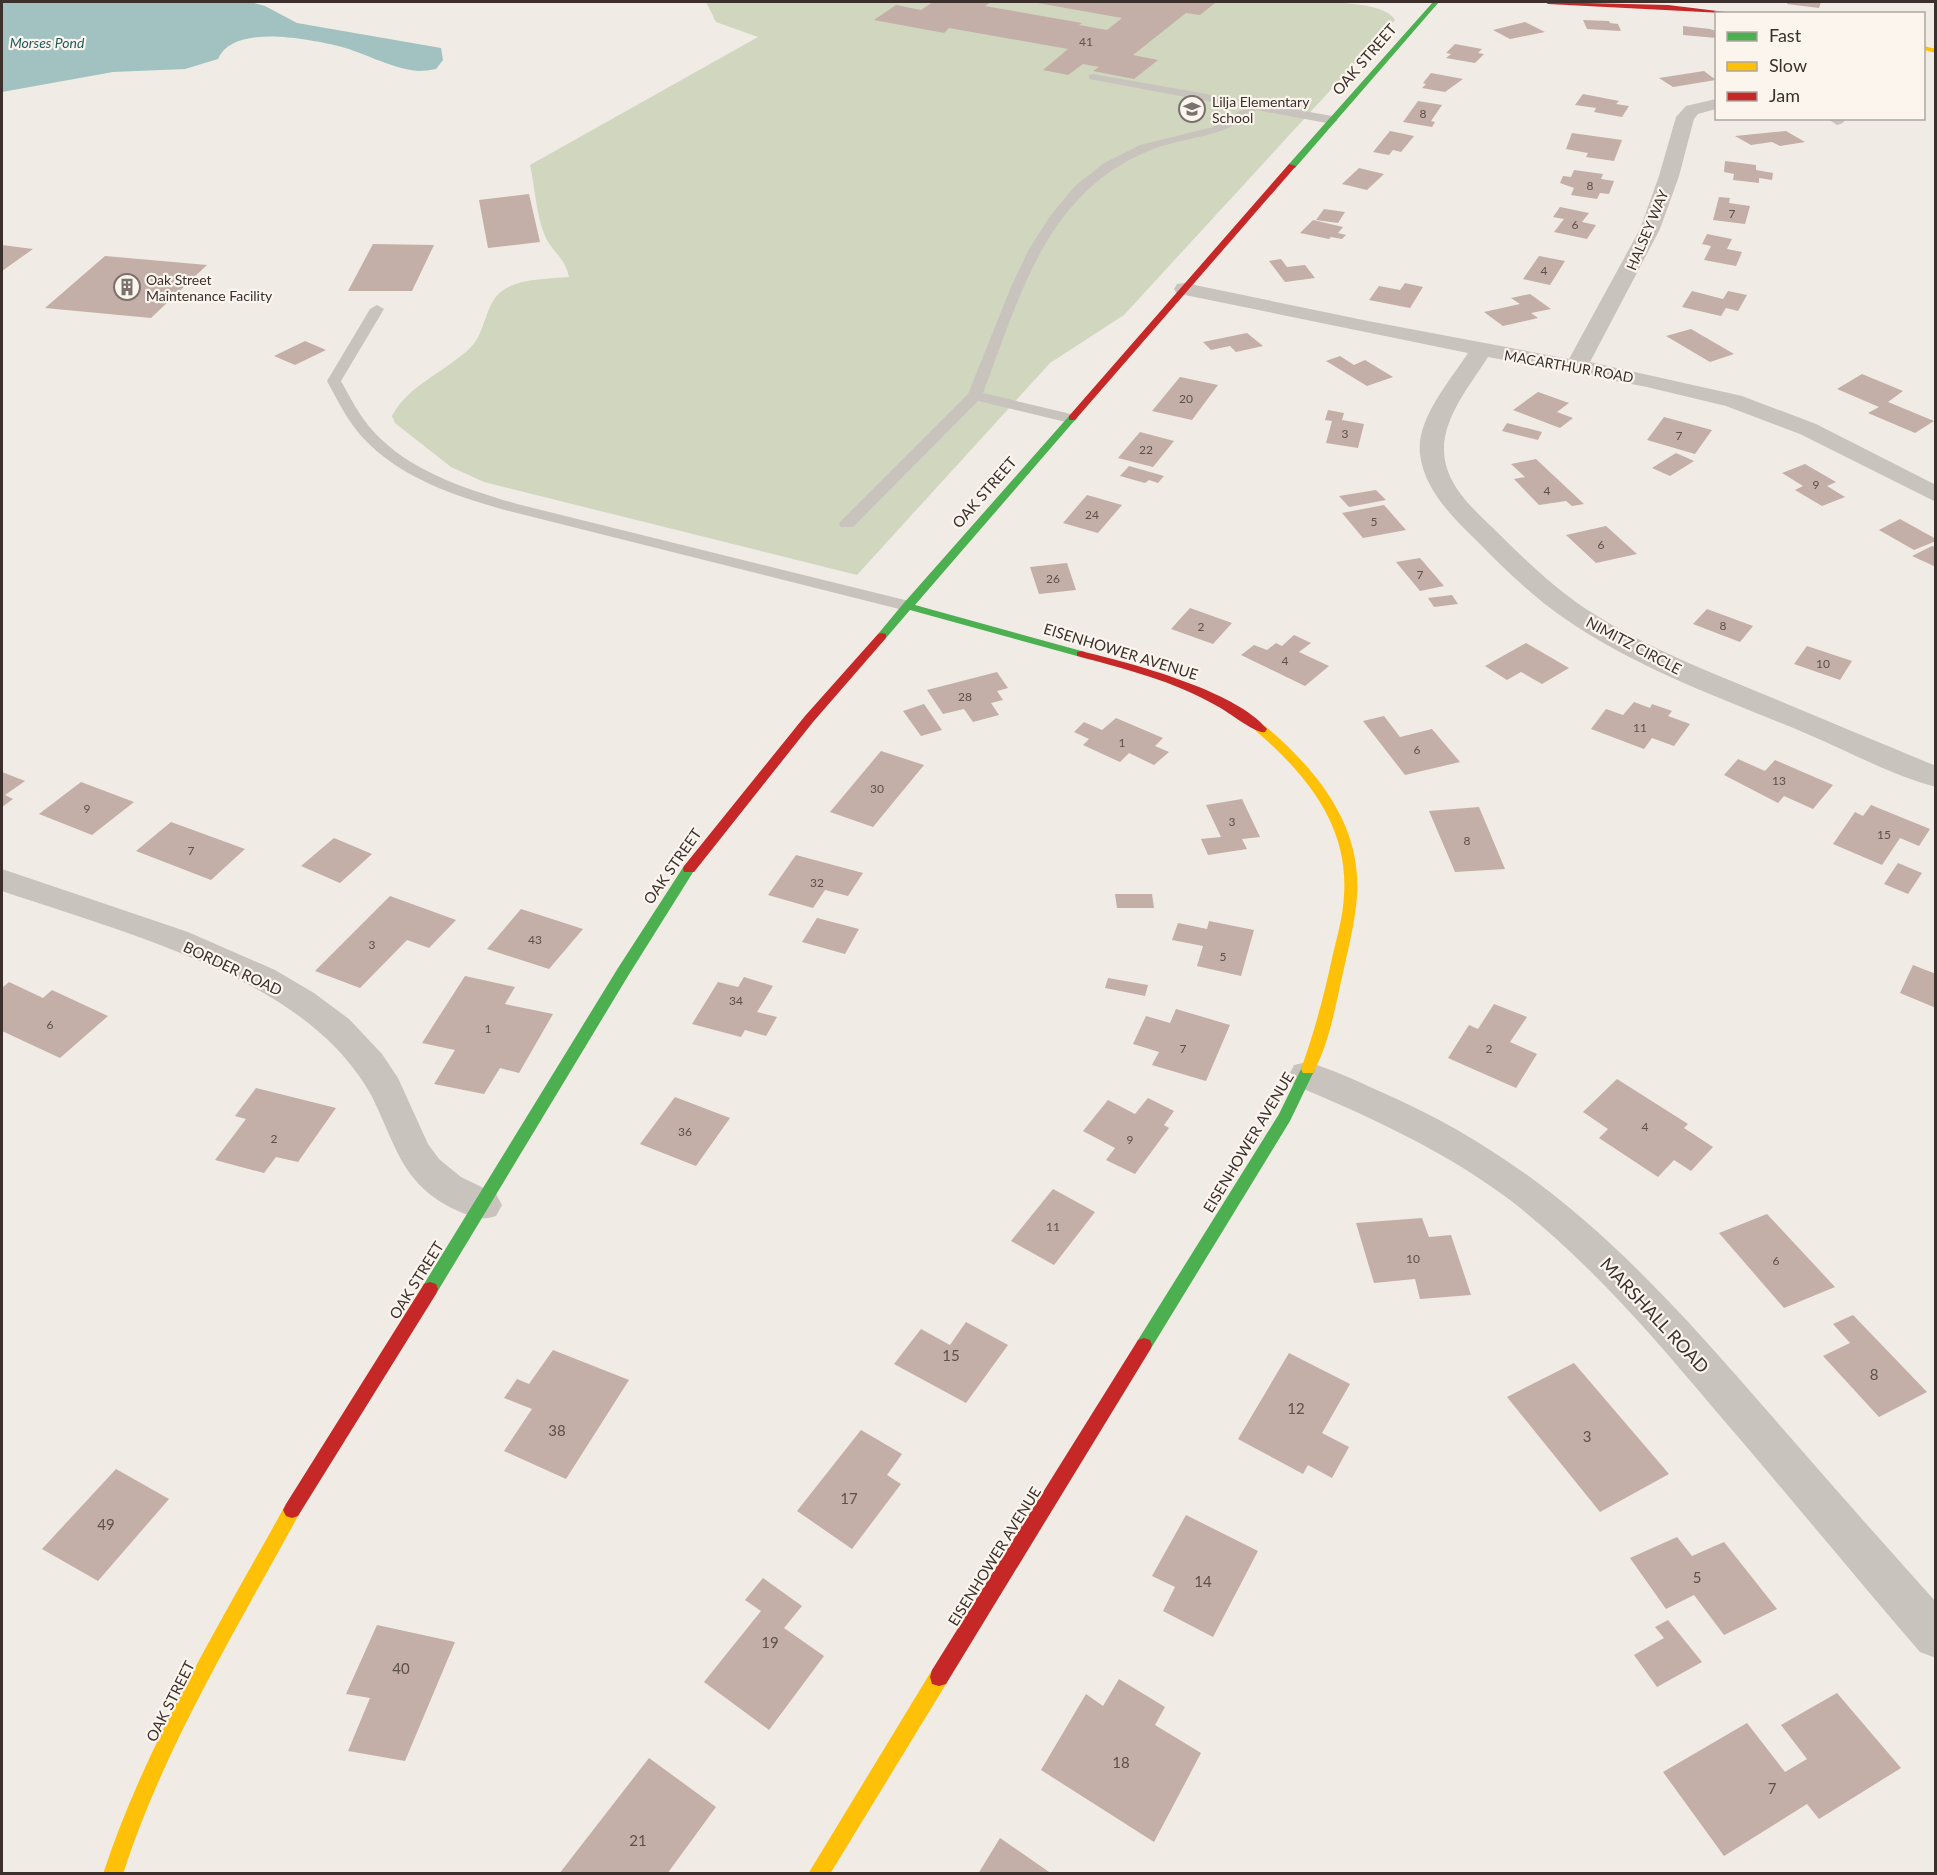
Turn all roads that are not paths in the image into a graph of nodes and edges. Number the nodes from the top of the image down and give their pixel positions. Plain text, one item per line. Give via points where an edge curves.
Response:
1 (1436, 2) edge
2 (1548, 2) edge
3 (1719, 12) edge
4 (1093, 76) dead end
5 (1715, 104) edge
6 (1253, 106) junction
7 (1332, 120) junction
8 (1185, 289) junction
9 (377, 309) dead end
10 (1481, 350) junction
11 (1576, 368) junction
12 (975, 396) junction
13 (1070, 418) junction
14 (1935, 495) edge
15 (847, 524) dead end
16 (907, 606) junction
17 (1935, 777) edge
18 (2, 880) edge
19 (1307, 1075) junction
20 (483, 1205) junction
21 (1935, 1636) edge
22 (113, 1874) edge
23 (818, 1874) edge

1 - 7 street, OAK STREET
2 - 3 street
4 - 6 lane
5 - 11 street, HALSEY WAY via 1692,110 1685,117 1650,230
6 - 7 lane
6 - 12 lane via 1224,126 1126,156 1066,200 1020,277
7 - 8 street, OAK STREET
8 - 10 street, MACARTHUR ROAD
8 - 13 street, OAK STREET
9 - 16 lane via 334,381 355,418 408,467 473,496 511,507
10 - 11 street, MACARTHUR ROAD
10 - 17 street, NIMITZ CIRCLE via 1443,412 1431,448 1434,468 1456,505 1516,565 1574,613 1619,640
11 - 14 street, MACARTHUR ROAD via 1690,389 1770,413
12 - 13 lane
12 - 15 lane
13 - 16 street, OAK STREET
16 - 19 street, EISENHOWER AVENUE via 1113,663 1202,693 1270,734 1298,761 1322,790 1337,818 1351,878 1333,990
16 - 20 street, OAK STREET via 730,813 693,863
18 - 20 street, BORDER ROAD via 215,957 296,998 362,1052 385,1088 420,1162 461,1197
19 - 21 street, MARSHALL ROAD via 1430,1129 1501,1175 1588,1243 1648,1303
19 - 23 street, EISENHOWER AVENUE via 1285,1117
20 - 22 street, OAK STREET via 277,1537 172,1730

